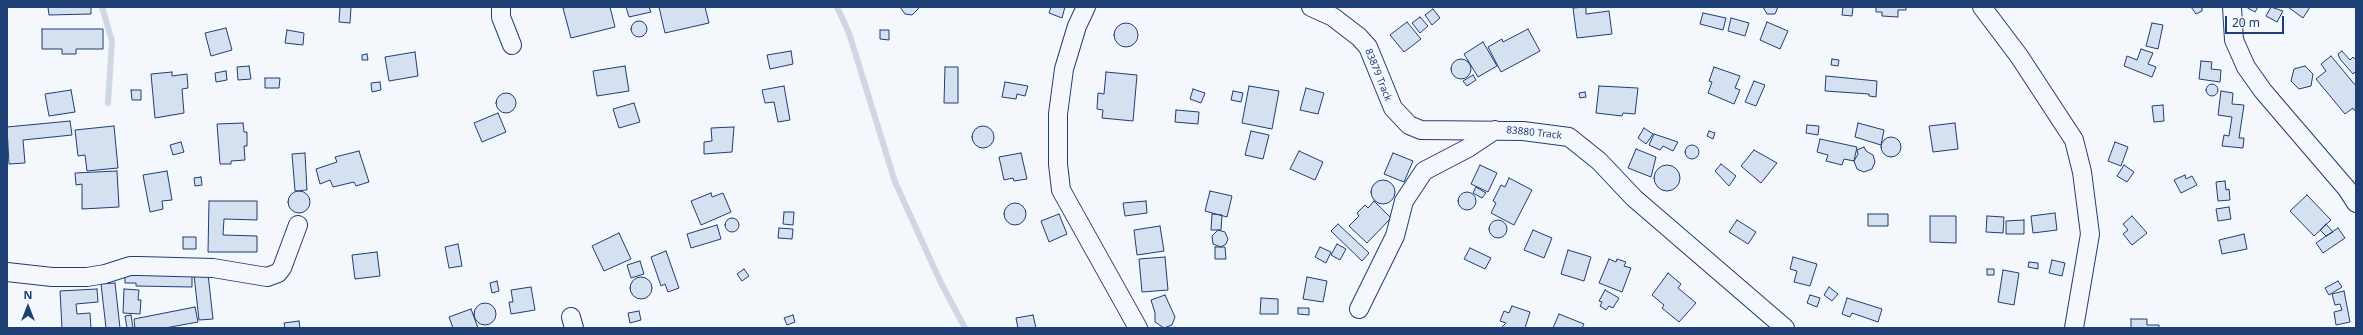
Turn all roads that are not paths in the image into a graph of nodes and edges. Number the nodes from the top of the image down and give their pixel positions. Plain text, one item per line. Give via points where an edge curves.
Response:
1 (501, 7) edge
2 (1086, 7) edge
3 (1311, 7) edge
4 (1982, 7) edge
5 (2232, 7) edge
6 (512, 45) dead end
7 (1496, 129) junction
8 (2356, 203) edge
9 (298, 225) dead end
10 (7, 272) edge
11 (1358, 309) dead end
12 (1138, 328) edge
13 (1785, 328) edge
14 (2074, 328) edge

1 - 6 street via 501,18
2 - 12 street via 1077,26 1064,68 1059,106 1058,164 1061,190
3 - 7 street, 83879 Track via 1333,17 1368,47 1392,108 1408,125 1421,130
4 - 14 street via 2019,56 2074,140 2084,179 2090,234
5 - 8 street via 2234,40 2246,67
7 - 11 street, 83880 Track via 1468,148 1424,171 1404,201 1394,236
7 - 13 street, 83880 Track via 1550,133 1569,137 1584,147 1634,198
9 - 10 street via 282,268 278,273 267,277 213,268 139,266 87,277 52,277

